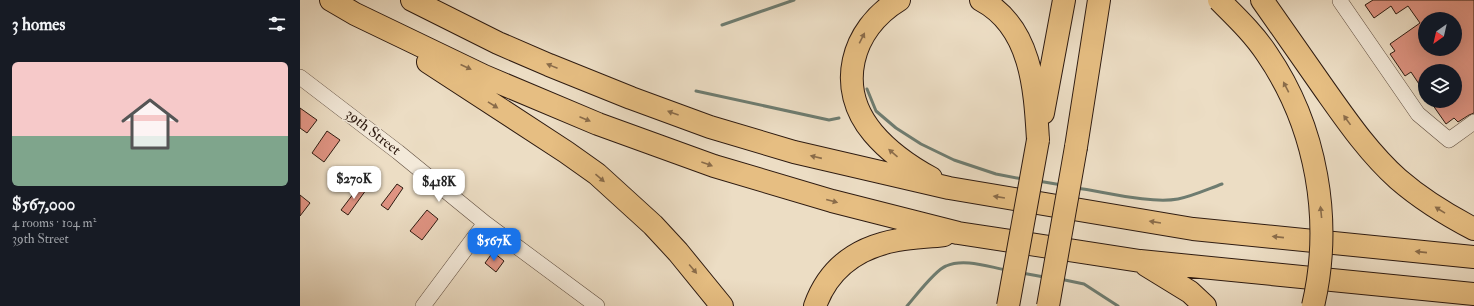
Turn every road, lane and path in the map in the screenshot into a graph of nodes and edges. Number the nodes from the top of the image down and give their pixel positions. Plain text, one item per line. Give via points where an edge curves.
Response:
1 (331, 0) edge
2 (412, 0) edge
3 (899, 0) edge
4 (981, 0) edge
5 (1064, 0) edge
6 (1100, 0) edge
7 (1219, 0) edge
8 (1262, 0) edge
9 (1340, 0) edge
10 (356, 14) junction
11 (300, 77) edge
12 (1474, 122) edge
13 (1038, 140) junction
14 (949, 188) junction
15 (485, 223) junction
16 (1474, 228) edge
17 (958, 233) junction
18 (1474, 257) edge
19 (1140, 261) junction
20 (1474, 294) edge
21 (423, 306) edge
22 (597, 306) edge
23 (722, 306) edge
24 (815, 306) edge
25 (1008, 306) edge
26 (1048, 306) edge
27 (1206, 306) edge
28 (1313, 306) edge

1 - 10 highway
14 -> 2 highway via 794,152 710,126 548,65
14 -> 3 highway via 896,156 872,132 855,102 852,74 857,47 864,32 875,19
4 - 13 highway via 1007,20 1020,42 1032,77
5 - 13 highway
6 - 26 highway, bridge
28 -> 7 highway, bridge via 1321,259 1322,219 1315,168 1299,114 1266,53
16 -> 8 highway via 1427,201 1398,178 1371,151
9 - 12 street via 1418,114 1449,140
10 -> 17 highway via 484,76 598,124 714,166 832,201
10 -> 23 highway via 597,174 653,225
11 - 15 street, 39th Street
13 - 25 highway, bridge
18 -> 14 highway via 1193,229
15 - 21 street
15 - 22 street, 39th Street
17 - 19 highway
17 - 24 highway via 899,239 866,248 842,264 831,276
19 - 20 highway
19 - 27 highway via 1190,292

